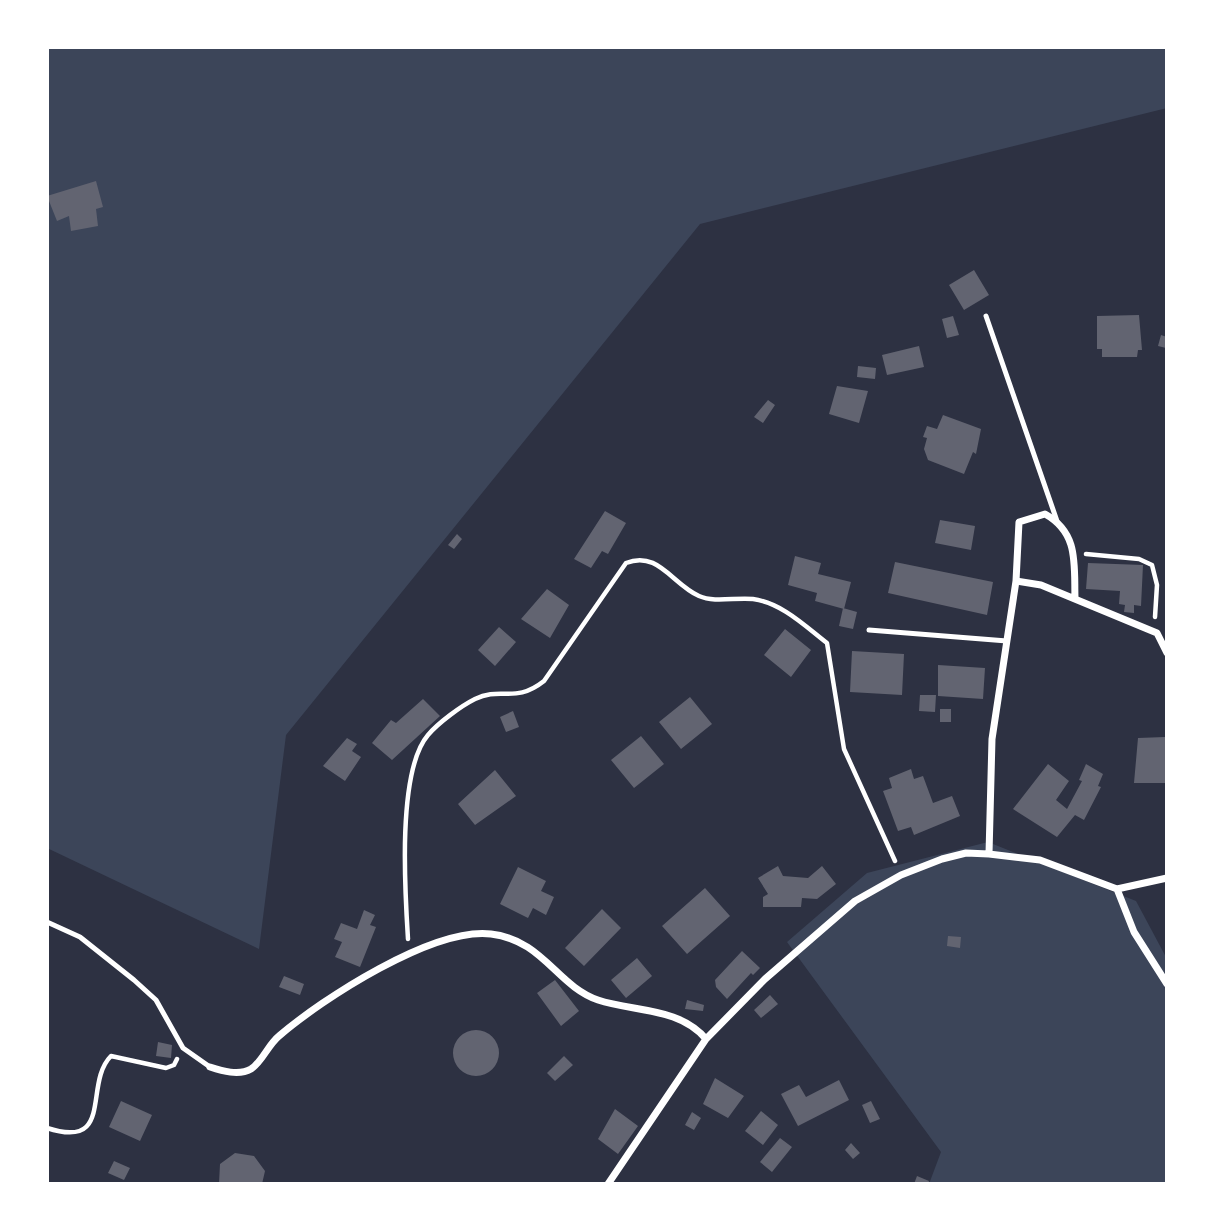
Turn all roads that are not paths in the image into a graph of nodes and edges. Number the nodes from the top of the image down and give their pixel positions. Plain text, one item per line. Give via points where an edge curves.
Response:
1 (986, 317) dead end
2 (1057, 521) junction
3 (1016, 581) junction
4 (1075, 598) junction
5 (869, 630) dead end
6 (1007, 641) junction
7 (1167, 653) edge
8 (989, 853) junction
9 (1167, 878) edge
10 (1117, 889) junction
11 (47, 922) edge
12 (1167, 985) edge
13 (706, 1039) junction
14 (210, 1067) joint
15 (608, 1184) edge

1 - 2 lane
2 - 3 street via 1045,514 1019,522
2 - 4 street via 1067,532 1074,553
3 - 4 street
3 - 6 street
4 - 7 street via 1157,633
5 - 6 lane
6 - 8 street via 992,739
8 - 10 street via 1040,860
8 - 13 street via 954,856 901,875 855,901 765,979
9 - 10 street
10 - 12 street via 1135,932
11 - 14 lane via 80,937 156,1000 183,1048
13 - 14 street via 696,1027 678,1019 597,1000 533,948 488,933 438,942 388,963 278,1037 250,1069 228,1073
13 - 15 street

